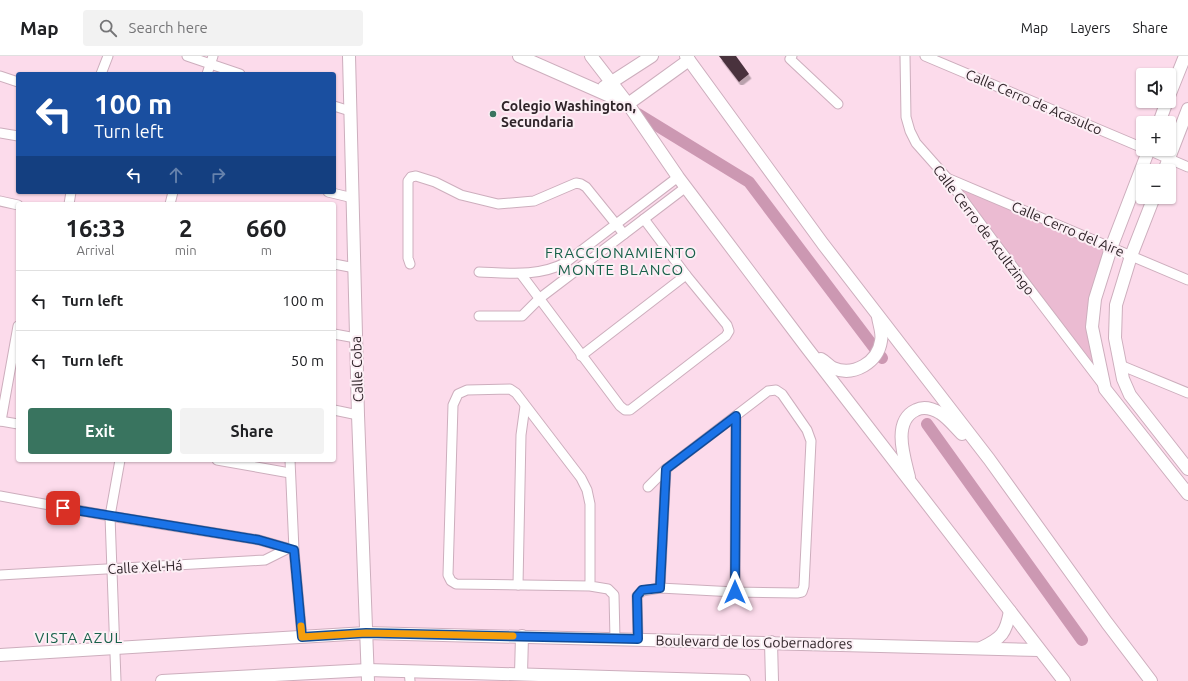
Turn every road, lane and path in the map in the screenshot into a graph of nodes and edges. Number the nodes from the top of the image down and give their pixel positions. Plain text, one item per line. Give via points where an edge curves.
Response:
1 (108, 56) edge
2 (188, 56) edge
3 (349, 56) edge
4 (519, 56) edge
5 (591, 56) edge
6 (652, 56) edge
7 (792, 56) edge
8 (904, 56) edge
9 (925, 56) edge
10 (1185, 56) edge
11 (687, 58) edge
12 (212, 60) edge
13 (102, 72) edge
14 (208, 72) edge
15 (236, 72) edge
16 (0, 76) edge
17 (1176, 78) edge
18 (16, 81) edge
19 (611, 83) junction
20 (598, 91) junction
21 (628, 104) junction
22 (838, 104) dead end
23 (336, 107) edge
24 (1188, 109) edge
25 (350, 111) junction
26 (0, 133) edge
27 (16, 136) edge
28 (1136, 144) edge
29 (1144, 156) edge
30 (1162, 156) edge
31 (1168, 159) junction
32 (1166, 164) edge
33 (1188, 167) edge
34 (678, 176) junction
35 (947, 178) junction
36 (686, 187) junction
37 (336, 194) edge
38 (352, 198) junction
39 (0, 201) edge
40 (1151, 204) edge
41 (16, 205) edge
42 (644, 219) junction
43 (615, 224) junction
44 (624, 234) junction
45 (1111, 248) junction
46 (1131, 256) junction
47 (336, 264) edge
48 (410, 264) dead end
49 (354, 268) junction
50 (479, 272) dead end
51 (521, 274) junction
52 (686, 275) junction
53 (1188, 280) edge
54 (540, 298) junction
55 (878, 314) junction
56 (479, 316) dead end
57 (336, 334) edge
58 (356, 338) junction
59 (807, 348) junction
60 (16, 352) edge
61 (582, 356) junction
62 (1120, 365) junction
63 (1105, 389) junction
64 (1188, 393) edge
65 (525, 406) junction
66 (336, 410) edge
67 (358, 415) junction
68 (736, 416) junction
69 (1, 421) edge
70 (16, 424) edge
71 (989, 460) junction
72 (120, 462) edge
73 (228, 462) edge
74 (290, 462) edge
75 (666, 469) junction
76 (1188, 469) edge
77 (290, 474) junction
78 (910, 482) junction
79 (648, 487) dead end
80 (1188, 494) edge
81 (0, 496) edge
82 (110, 516) junction
83 (291, 549) junction
84 (111, 570) junction
85 (0, 575) edge
86 (518, 585) junction
87 (590, 586) junction
88 (660, 588) junction
89 (735, 592) junction
90 (1010, 610) junction
91 (366, 633) junction
92 (522, 636) junction
93 (302, 637) junction
94 (615, 639) junction
95 (638, 639) junction
96 (771, 642) junction
97 (114, 648) junction
98 (980, 648) junction
99 (1039, 650) junction
100 (0, 655) edge
101 (520, 674) junction
102 (368, 676) edge
103 (414, 676) edge
104 (627, 679) edge
105 (116, 681) edge
106 (162, 681) edge
107 (744, 681) edge
108 (772, 681) edge
109 (1064, 681) edge
110 (1151, 681) edge

1 - 13 street
2 - 12 street
3 - 25 main road, Calle Coba
4 - 20 main road
5 - 19 main road
6 - 19 main road
7 - 22 street via 790,59
8 - 35 street, Calle Cerro de Acultzingo via 906,117 910,132 916,143
9 - 28 street, Calle Cerro de Acasulco
10 - 17 main road
11 - 21 main road
11 - 55 main road
12 - 14 street
12 - 15 street
16 - 18 street
19 - 20 main road
19 - 21 main road
20 - 21 main road
21 - 34 main road
23 - 25 street
24 - 31 main road
25 - 38 main road, Calle Coba
26 - 27 street
29 - 45 main road
30 - 31 street, Calle Cerro de Acasulco
31 - 32 main road
31 - 33 street, Calle Cerro de Acasulco
34 - 36 main road
34 - 43 street
35 - 45 street, Calle Cerro del Aire
35 - 63 street, Calle Cerro de Acultzingo
36 - 42 street
36 - 59 main road
37 - 38 street
38 - 49 main road, Calle Coba
39 - 41 street
40 - 46 main road
42 - 44 street
42 - 52 street
43 - 44 street
43 - 48 street via 581,184 576,183 534,201 498,204 461,195 416,176 408,181
43 - 51 street via 565,263 553,269
44 - 54 street
45 - 46 street, Calle Cerro del Aire
45 - 63 main road via 1095,299 1092,327
46 - 53 street, Calle Cerro del Aire
46 - 62 main road via 1116,305 1115,338
47 - 49 street
49 - 58 main road, Calle Coba
50 - 51 street
51 - 54 street
52 - 61 street
52 - 61 street via 727,325 729,331 726,336 630,410 620,406
54 - 56 street via 522,316
54 - 61 street
55 - 59 main road via 882,339 879,352 869,363 858,369 833,368
55 - 71 main road
57 - 58 street
58 - 67 main road, Calle Coba
59 - 78 main road
60 - 69 street
62 - 64 street
62 - 76 main road via 1130,395
63 - 80 main road
65 - 86 street via 521,435
65 - 86 street via 510,389 462,391 453,405 448,575 456,584
65 - 87 street via 581,478 587,490 590,504
66 - 67 street
67 - 91 main road, Calle Coba
68 - 75 street
68 - 89 street
68 - 89 street via 768,392 776,390 782,394 800,419 810,441 802,592
69 - 70 street
71 - 78 main road via 941,414 930,408 918,409 909,413 901,430 902,449
71 - 110 main road
72 - 82 street
73 - 77 street
74 - 77 street
75 - 79 street
75 - 88 street
77 - 83 street
78 - 90 main road
81 - 82 street
82 - 83 street via 259,540
82 - 84 street
83 - 84 street, Calle Xel-Há via 265,560
83 - 93 street
84 - 85 street, Calle Xel-Há
84 - 97 street
86 - 87 street
87 - 94 street via 608,589 614,595
88 - 89 street
88 - 95 street via 642,590 637,596
90 - 98 main road, Boulevard de los Gobernadores via 1005,631 992,643
90 - 99 main road
91 - 92 main road, Boulevard de los Gobernadores
91 - 93 main road, Boulevard de los Gobernadores
91 - 102 main road, Calle Coba
92 - 94 main road, Boulevard de los Gobernadores
92 - 101 main road
93 - 97 main road, Boulevard de los Gobernadores
94 - 95 main road, Boulevard de los Gobernadores
95 - 96 main road, Boulevard de los Gobernadores
96 - 98 main road, Boulevard de los Gobernadores
96 - 108 main road
97 - 100 main road, Boulevard de los Gobernadores
97 - 105 street
98 - 99 main road, Boulevard de los Gobernadores
99 - 109 main road
101 - 103 main road
101 - 104 main road
102 - 103 main road
102 - 106 main road
104 - 107 main road

